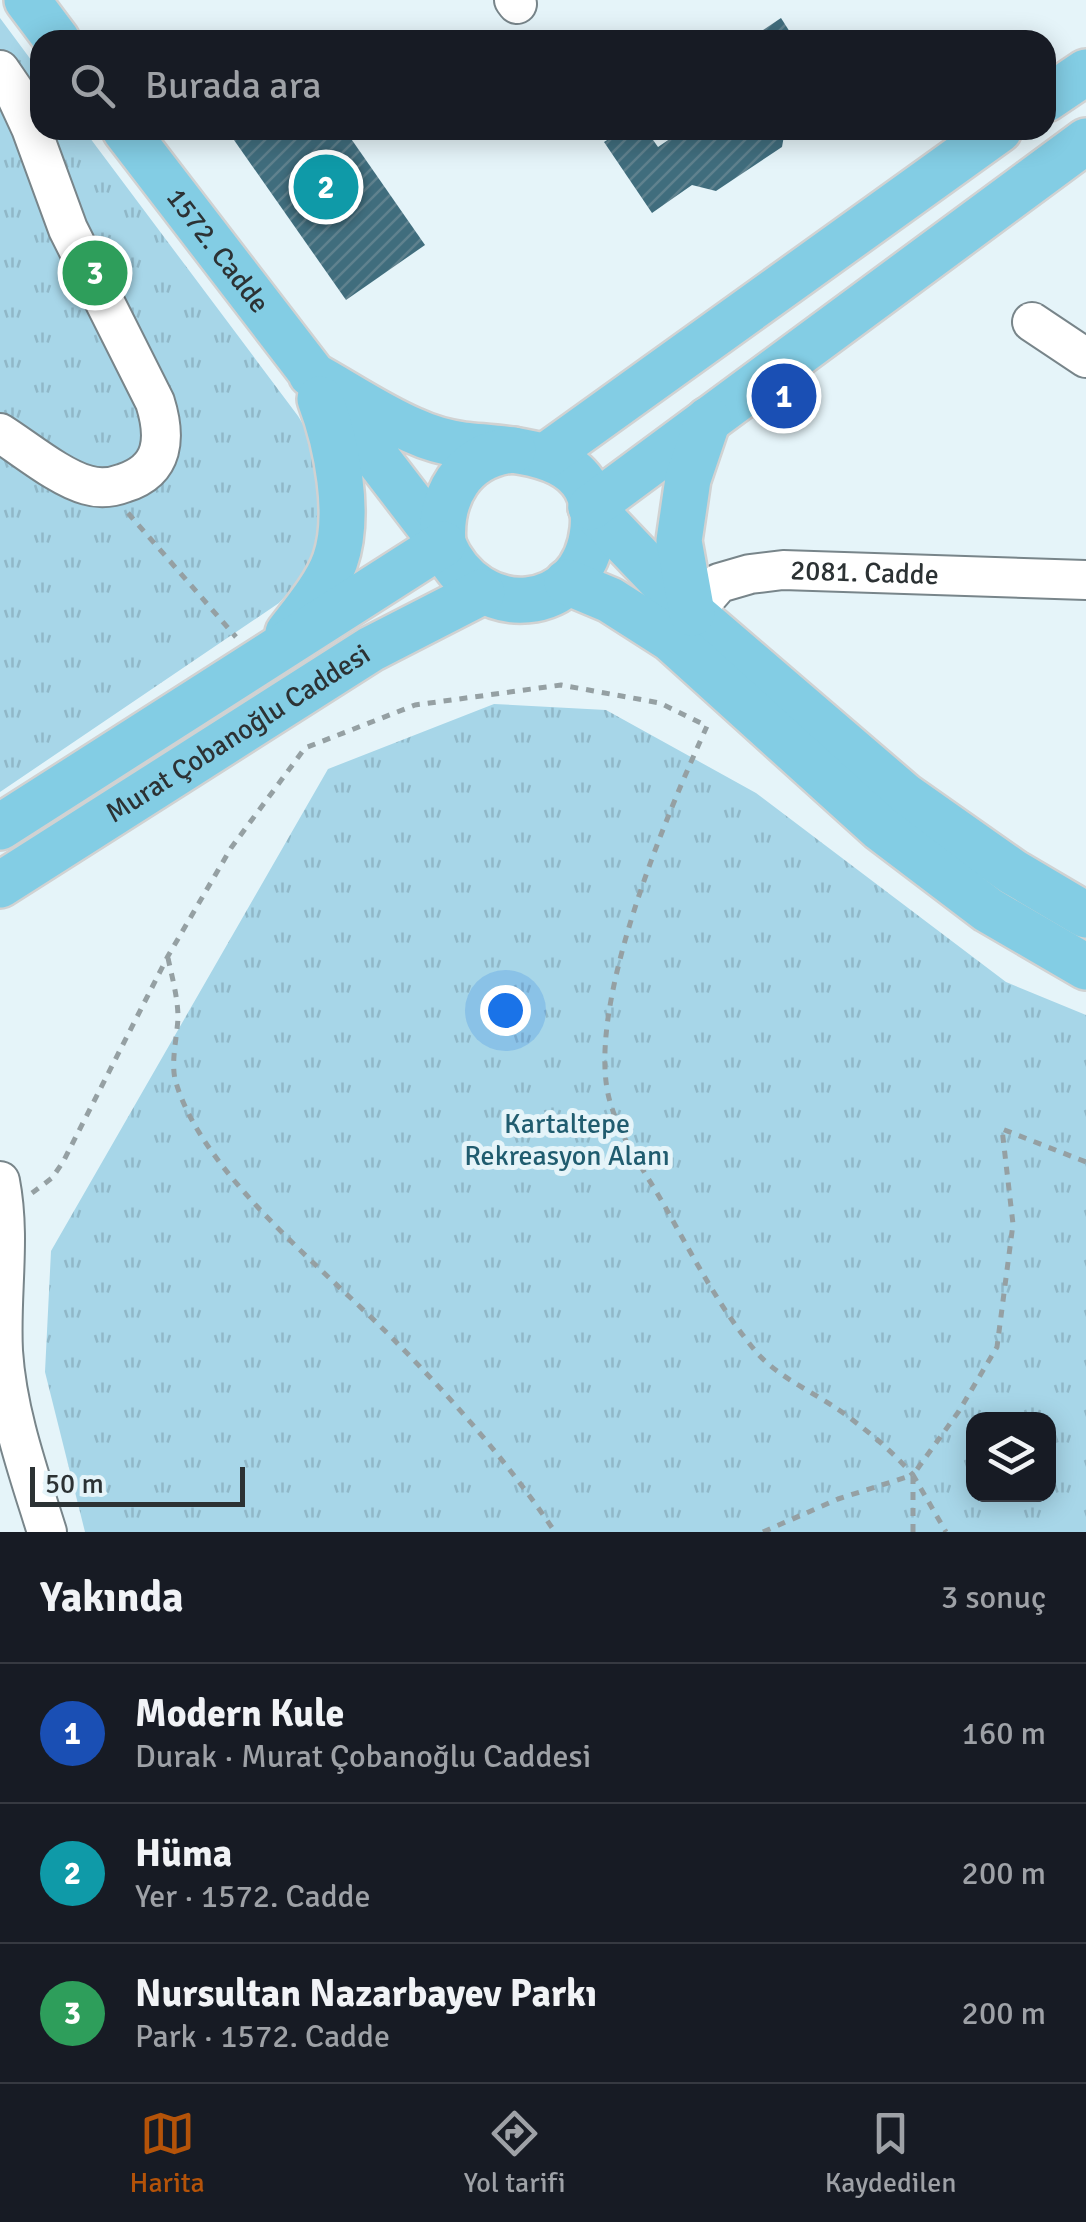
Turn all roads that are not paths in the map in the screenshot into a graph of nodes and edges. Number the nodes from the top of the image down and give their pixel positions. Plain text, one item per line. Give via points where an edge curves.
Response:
1 (26, 0) edge
2 (49, 30) edge
3 (0, 70) edge
4 (1086, 72) edge
5 (1056, 92) edge
6 (30, 126) edge
7 (35, 140) edge
8 (134, 140) edge
9 (985, 140) edge
10 (1086, 142) edge
11 (1032, 322) dead end
12 (1086, 358) edge
13 (311, 374) junction
14 (708, 420) junction
15 (0, 433) edge
16 (535, 452) junction
17 (590, 507) junction
18 (444, 544) junction
19 (1086, 580) edge
20 (567, 582) junction
21 (482, 592) junction
22 (681, 626) junction
23 (266, 656) junction
24 (0, 827) edge
25 (0, 886) edge
26 (1086, 915) edge
27 (1086, 967) edge
28 (2, 1192) edge
29 (47, 1532) edge

1 - 2 main road
3 - 6 street
4 - 5 main road
7 - 15 street via 68,229 147,385 162,445 156,462 134,480 107,488 83,484
8 - 13 main road, 1572. Cadde
9 - 16 main road
10 - 14 main road
11 - 12 street
13 - 16 main road via 412,430 459,444
13 - 18 main road, 1572. Cadde
13 - 23 main road via 331,428 342,508 334,561
14 - 17 main road
14 - 22 main road via 688,479 679,540
16 - 17 main road via 564,464
16 - 18 main road via 499,451 459,476 441,520
17 - 20 main road via 590,545
17 - 22 main road
18 - 21 main road via 452,564
18 - 23 main road, Murat Çobanoğlu Caddesi
19 - 22 street, 2081. Cadde via 783,570 718,583
20 - 21 main road via 526,600
20 - 22 main road
21 - 25 main road, Murat Çobanoğlu Caddesi via 371,649
22 - 26 main road via 905,796
22 - 27 main road via 880,828 988,910
23 - 24 main road, Murat Çobanoğlu Caddesi
28 - 29 street via 8,1384

